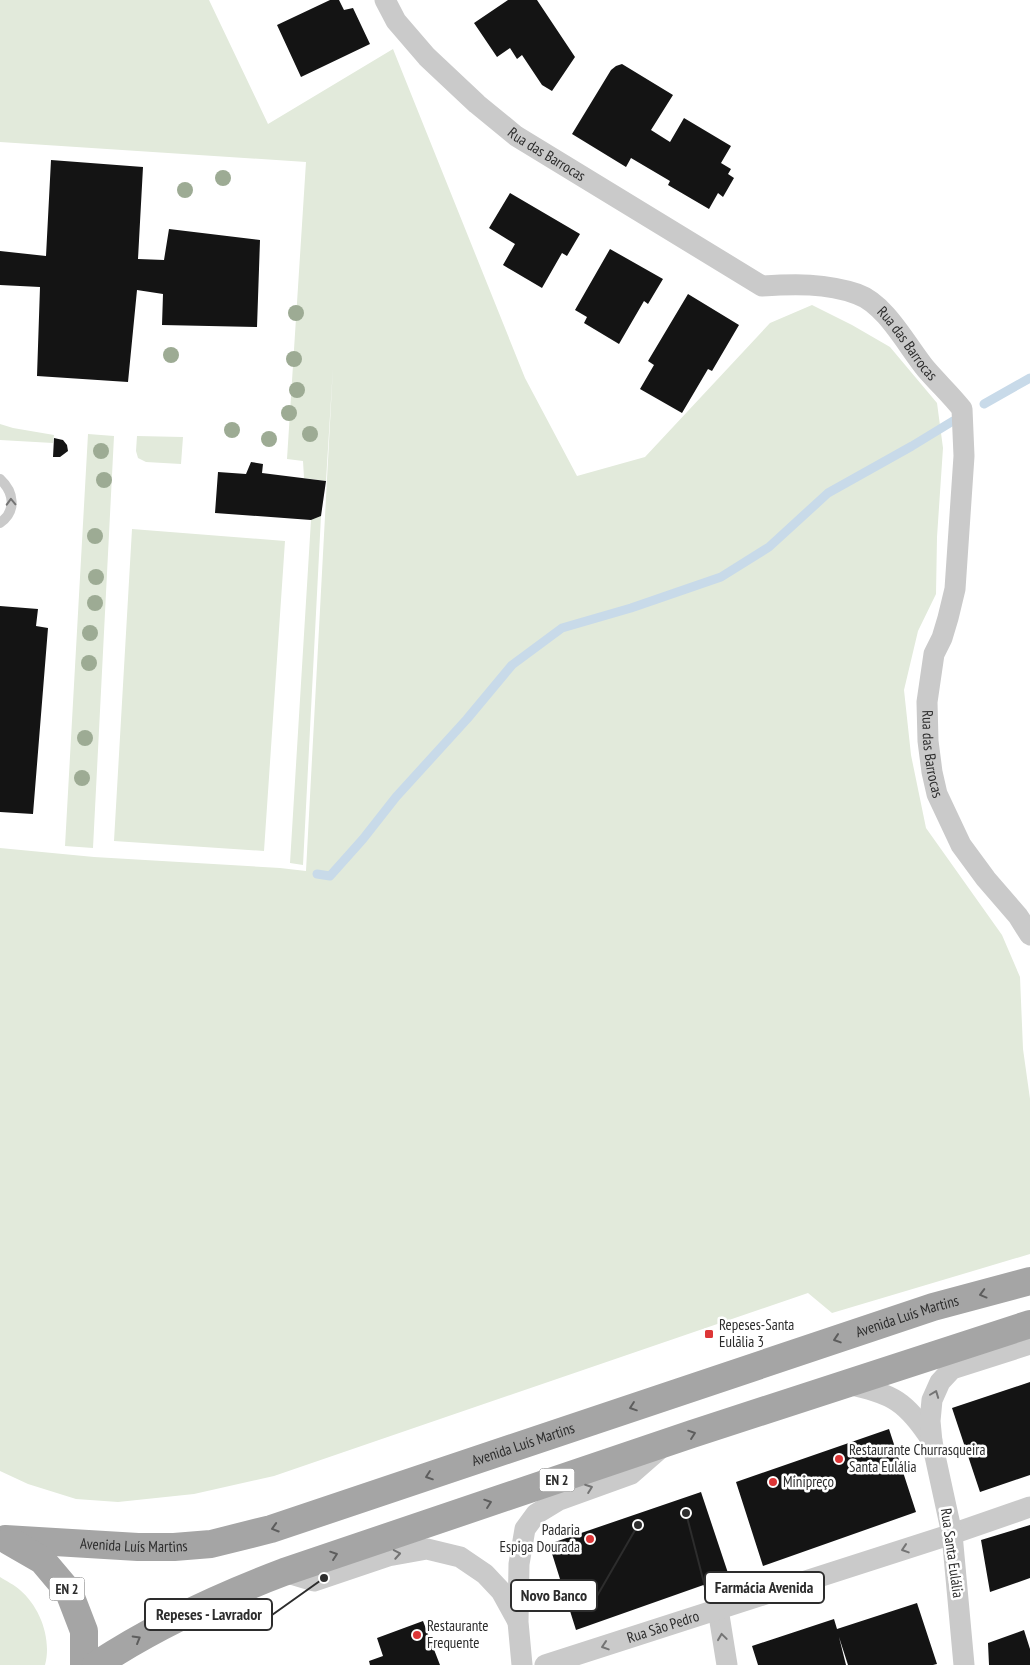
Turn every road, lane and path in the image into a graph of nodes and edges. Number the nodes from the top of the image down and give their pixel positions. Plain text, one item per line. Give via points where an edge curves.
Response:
1 (385, 0) edge
2 (0, 479) edge
3 (0, 524) edge
4 (1030, 935) edge
5 (1030, 1281) edge
6 (1030, 1324) edge
7 (1030, 1342) edge
8 (847, 1384) junction
9 (932, 1442) junction
10 (667, 1443) junction
11 (1030, 1507) edge
12 (952, 1534) junction
13 (3, 1538) edge
14 (284, 1572) junction
15 (718, 1609) junction
16 (518, 1622) junction
17 (84, 1665) edge
18 (96, 1665) edge
19 (522, 1665) edge
20 (545, 1665) edge
21 (727, 1665) edge
22 (964, 1665) edge

1 - 4 street, Rua das Barrocas via 396,21 427,57 516,136 762,286 830,287 858,294 877,306 962,409 964,456 955,589 942,638 934,654 927,702 932,772 937,794 961,845
3 -> 2 lane via 11,510 12,497 8,486
5 -> 13 main road, Avenida Luís Martins / EN 2 via 933,1307 272,1529 220,1542 174,1547
6 - 8 main road, EN 2
9 -> 7 street via 932,1400 940,1382 952,1369
8 - 9 street via 874,1390 900,1402 918,1420
10 -> 8 main road, EN 2
9 - 12 street, Rua Santa Eulália
14 -> 10 main road, EN 2
16 -> 10 street via 519,1564 525,1529 536,1514 559,1500 631,1474
11 - 12 street, Rua São Pedro
12 -> 15 street, Rua São Pedro
12 - 22 street, Rua Santa Eulália
13 - 17 main road, EN 2 via 42,1560 69,1592 84,1631
14 -> 16 street via 314,1581 388,1556 427,1549 460,1557 485,1574 501,1591
18 -> 14 main road, EN 2 via 184,1613
15 -> 20 street, Rua São Pedro
21 -> 15 street
16 - 19 street

